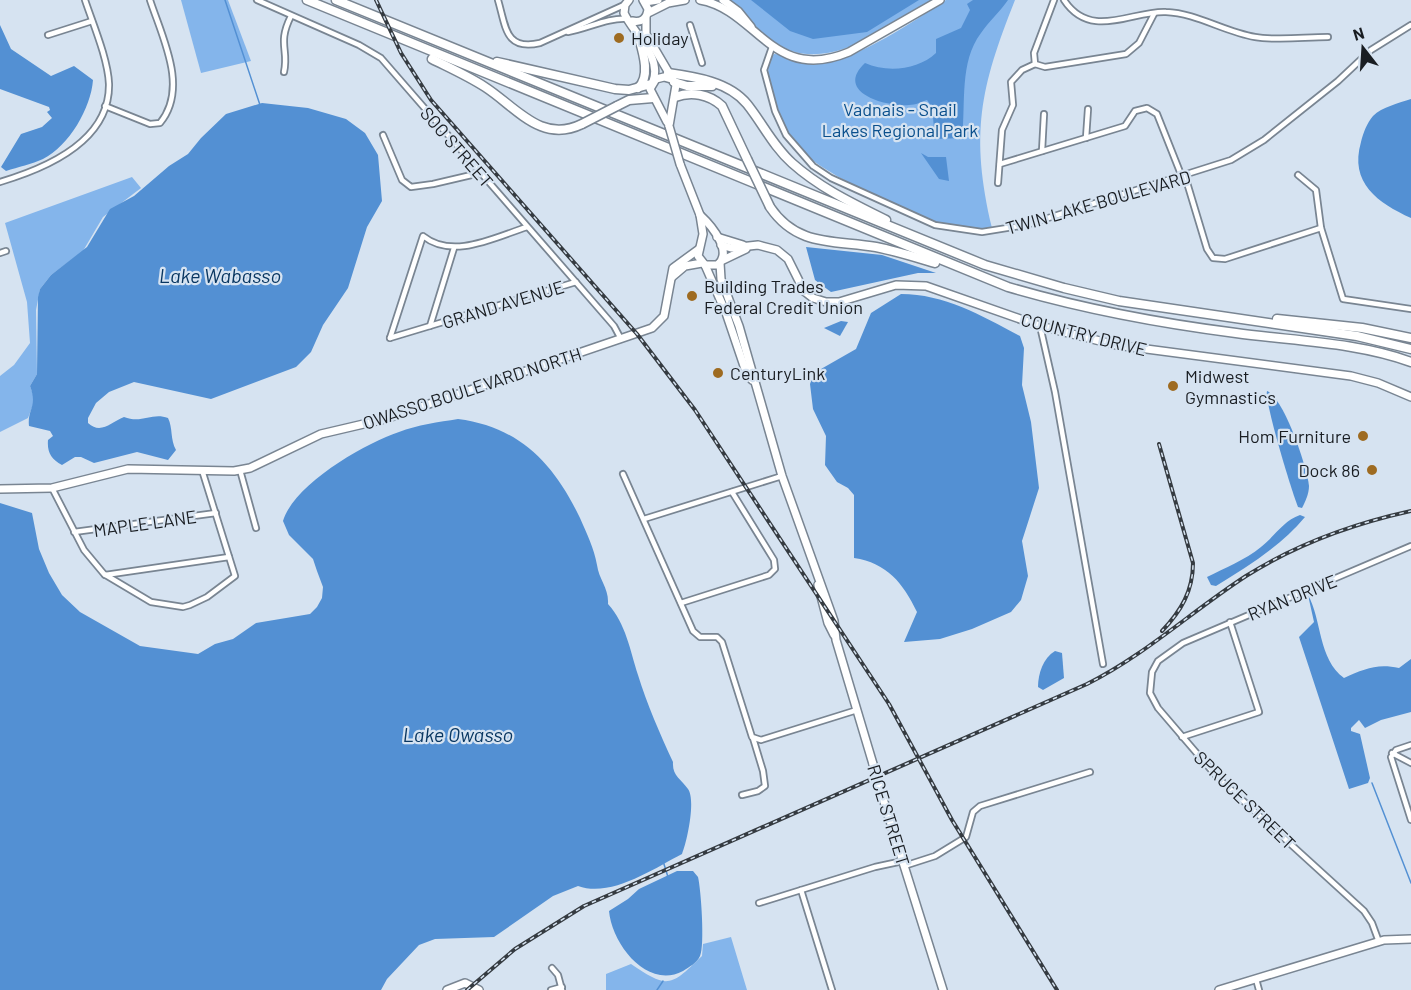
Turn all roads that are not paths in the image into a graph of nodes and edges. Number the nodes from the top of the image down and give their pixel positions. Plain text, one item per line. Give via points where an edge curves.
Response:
1 (87, 0) edge
2 (150, 0) edge
3 (257, 0) edge
4 (307, 0) edge
5 (336, 0) edge
6 (498, 0) edge
7 (658, 0) edge
8 (685, 0) edge
9 (703, 0) edge
10 (723, 0) edge
11 (940, 0) edge
12 (1054, 0) edge
13 (1064, 0) edge
14 (644, 1) edge
15 (627, 2) edge
16 (1154, 14) junction
17 (647, 15) junction
18 (291, 16) junction
19 (630, 20) junction
20 (92, 21) junction
21 (690, 25) dead end
22 (1411, 25) edge
23 (562, 33) junction
24 (756, 34) junction
25 (48, 35) dead end
26 (1328, 37) dead end
27 (639, 38) junction
28 (406, 43) junction
29 (772, 47) junction
30 (475, 57) junction
31 (702, 63) dead end
32 (1035, 64) junction
33 (284, 72) dead end
34 (671, 78) junction
35 (652, 82) junction
36 (638, 88) junction
37 (673, 98) junction
38 (654, 99) junction
39 (105, 106) junction
40 (1088, 109) dead end
41 (1044, 114) dead end
42 (669, 126) junction
43 (383, 135) dead end
44 (1086, 138) junction
45 (1042, 151) junction
46 (1000, 164) junction
47 (480, 173) junction
48 (1298, 175) dead end
49 (1183, 177) junction
50 (0, 182) edge
51 (998, 183) dead end
52 (700, 215) junction
53 (527, 227) junction
54 (1321, 228) junction
55 (719, 242) junction
56 (748, 246) junction
57 (700, 247) junction
58 (454, 248) junction
59 (945, 249) junction
60 (6, 251) dead end
61 (0, 253) edge
62 (721, 262) junction
63 (703, 264) junction
64 (672, 277) junction
65 (576, 282) junction
66 (1008, 287) junction
67 (1411, 309) edge
68 (1246, 318) junction
69 (430, 326) junction
70 (1040, 326) junction
71 (1411, 338) edge
72 (621, 339) junction
73 (1411, 349) edge
74 (1411, 362) edge
75 (752, 380) junction
76 (1411, 397) edge
77 (202, 470) junction
78 (240, 470) junction
79 (623, 474) dead end
80 (782, 476) junction
81 (52, 488) junction
82 (0, 489) edge
83 (732, 492) junction
84 (216, 513) junction
85 (644, 519) junction
86 (256, 528) dead end
87 (74, 532) junction
88 (1411, 546) edge
89 (229, 557) junction
90 (105, 575) junction
91 (681, 603) junction
92 (1230, 622) junction
93 (1174, 649) joint
94 (1103, 664) dead end
95 (857, 710) junction
96 (1182, 736) junction
97 (754, 738) junction
98 (1411, 745) edge
99 (1392, 753) junction
100 (1411, 763) edge
101 (1090, 772) dead end
102 (742, 795) dead end
103 (1411, 820) edge
104 (904, 864) junction
105 (801, 890) junction
106 (759, 903) dead end
107 (1411, 939) edge
108 (1379, 942) junction
109 (552, 968) dead end
110 (1256, 979) junction
111 (562, 988) edge
112 (447, 990) edge
113 (479, 990) edge
114 (551, 990) edge
115 (832, 990) edge
116 (943, 990) edge
117 (1219, 990) edge
118 (1259, 990) edge

1 - 20 street
2 - 39 street via 174,80 164,117 160,123 150,124
3 - 18 street, SOO STREET
4 - 28 highway
5 - 30 highway
6 - 23 street via 515,43 532,45
7 - 14 street
8 - 17 street via 668,3
9 - 24 street via 726,9
10 - 24 street via 738,10
11 - 29 street via 832,58 808,58
12 - 32 street via 1034,53
13 - 16 street via 1078,15 1094,19 1115,21
14 - 17 street
15 - 19 street via 624,13
15 - 23 street
16 - 26 street via 1169,12 1254,37
16 - 32 street via 1139,43 1126,54 1045,67
17 - 19 street via 639,22
17 - 34 street via 646,34
18 - 33 street via 282,39
18 - 47 street, SOO STREET via 381,58
19 - 23 street via 614,20
19 - 27 street
20 - 25 street
20 - 39 street via 108,78
21 - 31 street
22 - 49 street, TWIN LAKE BOULEVARD via 1371,50 1249,151
24 - 29 street
27 - 35 street via 654,62
27 - 36 highway via 644,80
28 - 38 highway, bridge via 479,83 528,122 557,130 582,124 629,100
28 - 66 highway
29 - 49 street, TWIN LAKE BOULEVARD via 765,70 772,103 786,135 805,159 831,178 935,225 966,232 1006,230
30 - 36 highway via 615,89
30 - 59 highway
32 - 46 street via 1011,82 1013,105 1002,130
34 - 35 street
34 - 37 street via 677,89
34 - 59 highway via 719,85 737,95 784,156 818,185
35 - 36 highway
35 - 38 street
37 - 38 street via 664,103
37 - 42 street
37 - 66 highway, bridge via 700,94 722,106 770,207 790,229 807,237 893,251
38 - 42 street
39 - 50 street via 89,132 65,155 44,168
40 - 44 street
41 - 45 street
42 - 52 street, bridge
43 - 47 street via 402,180 411,187
44 - 45 street
44 - 49 street via 1125,126 1138,109 1151,109 1168,136
45 - 46 street
46 - 51 street
47 - 53 street, SOO STREET
48 - 54 street via 1316,190
49 - 54 street via 1207,249 1217,260
52 - 55 street
52 - 57 street
53 - 58 street
53 - 65 street, SOO STREET
54 - 67 street via 1343,299
55 - 56 street, COUNTRY DRIVE
55 - 57 street via 707,241
55 - 62 street via 724,253
56 - 62 street
56 - 70 street, COUNTRY DRIVE via 772,247 783,253 804,291 819,301 839,302 910,284 946,292
57 - 63 street
57 - 64 street, OWASSO BOULEVARD NORTH via 676,264
58 - 69 street
58 - 69 street, GRAND AVENUE via 437,245 423,236 390,338
59 - 68 highway via 985,265 1091,295
60 - 61 street
62 - 63 street via 713,266
62 - 75 street, RICE STREET via 721,279 739,326
63 - 64 street via 684,266
63 - 75 street, RICE STREET
64 - 72 street, OWASSO BOULEVARD NORTH via 659,323
65 - 69 street, GRAND AVENUE
65 - 72 street, SOO STREET
66 - 74 highway via 1122,317 1335,345
68 - 71 highway via 1362,328
68 - 73 highway
70 - 76 street, COUNTRY DRIVE via 1143,349 1351,376
70 - 94 street
72 - 78 street, OWASSO BOULEVARD NORTH via 385,419 325,433 259,466
75 - 80 street, RICE STREET
77 - 78 street, OWASSO BOULEVARD NORTH
77 - 81 street, OWASSO BOULEVARD NORTH via 128,469
77 - 84 street
78 - 86 street
79 - 85 street
80 - 83 street
80 - 95 street, RICE STREET
81 - 82 street, OWASSO BOULEVARD NORTH
81 - 87 street
83 - 85 street
83 - 91 street via 774,560 775,569 769,575
84 - 87 street, MAPLE LANE
84 - 89 street
85 - 91 street
87 - 90 street
88 - 92 street, RYAN DRIVE
89 - 90 street
89 - 90 street via 235,576 207,597 183,607 151,602
91 - 97 street via 696,635 717,637 722,642
92 - 93 street, RYAN DRIVE
92 - 96 street via 1259,712
93 - 96 street, SPRUCE STREET via 1155,666 1149,685 1158,708
95 - 97 street via 761,740
95 - 104 street, RICE STREET, bridge
96 - 108 street, SPRUCE STREET via 1218,778 1364,911
97 - 102 street via 765,786
98 - 99 street
99 - 100 street
99 - 103 street
101 - 104 street via 980,806 973,812 966,837 935,856
104 - 105 street via 875,867
104 - 116 street, RICE STREET
105 - 106 street
105 - 115 street
107 - 108 street
108 - 110 street
109 - 111 street
110 - 117 street
110 - 118 street
111 - 114 street
112 - 113 street via 460,983

